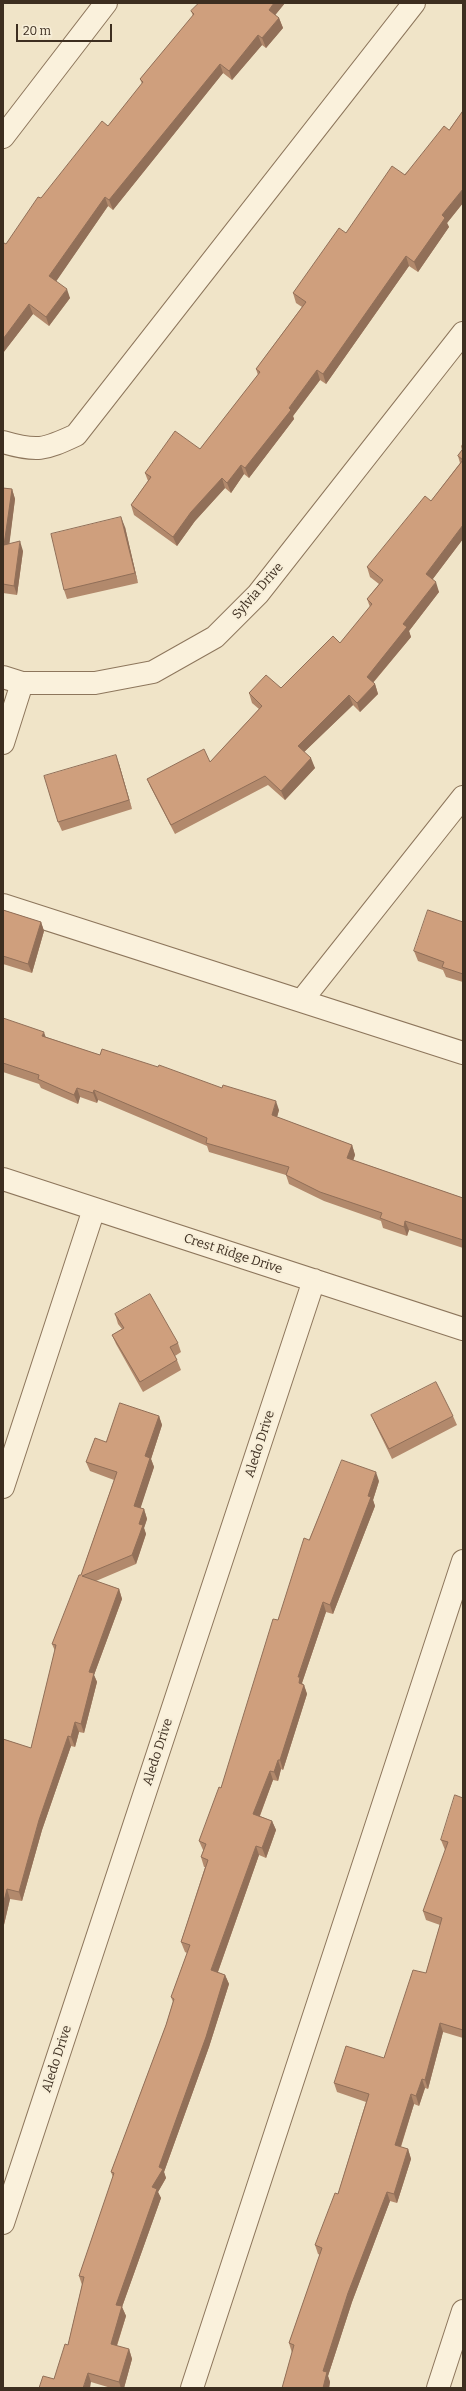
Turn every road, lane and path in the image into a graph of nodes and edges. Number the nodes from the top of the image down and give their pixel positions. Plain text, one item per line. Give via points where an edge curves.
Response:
1 (106, 3) edge
2 (414, 3) edge
3 (3, 136) edge
4 (463, 333) edge
5 (3, 442) edge
6 (12, 680) edge
7 (3, 743) edge
8 (463, 797) edge
9 (3, 905) edge
10 (302, 1000) junction
11 (463, 1053) edge
12 (3, 1179) edge
13 (94, 1209) junction
14 (314, 1280) junction
15 (463, 1329) edge
16 (3, 1487) edge
17 (463, 1561) edge
18 (3, 2223) edge
19 (463, 2310) edge
20 (192, 2388) edge
21 (438, 2388) edge

1 - 3 street
2 - 5 street via 76,435 49,448 27,449
4 - 6 street, Sylvia Drive via 258,594 215,637 153,672 95,684
6 - 7 street, Sylvia Drive
8 - 10 street
9 - 10 street
10 - 11 street
12 - 13 street, Crest Ridge Drive
13 - 14 street, Crest Ridge Drive
13 - 16 street
14 - 15 street, Crest Ridge Drive
14 - 18 street, Aledo Drive
17 - 20 street
19 - 21 street

